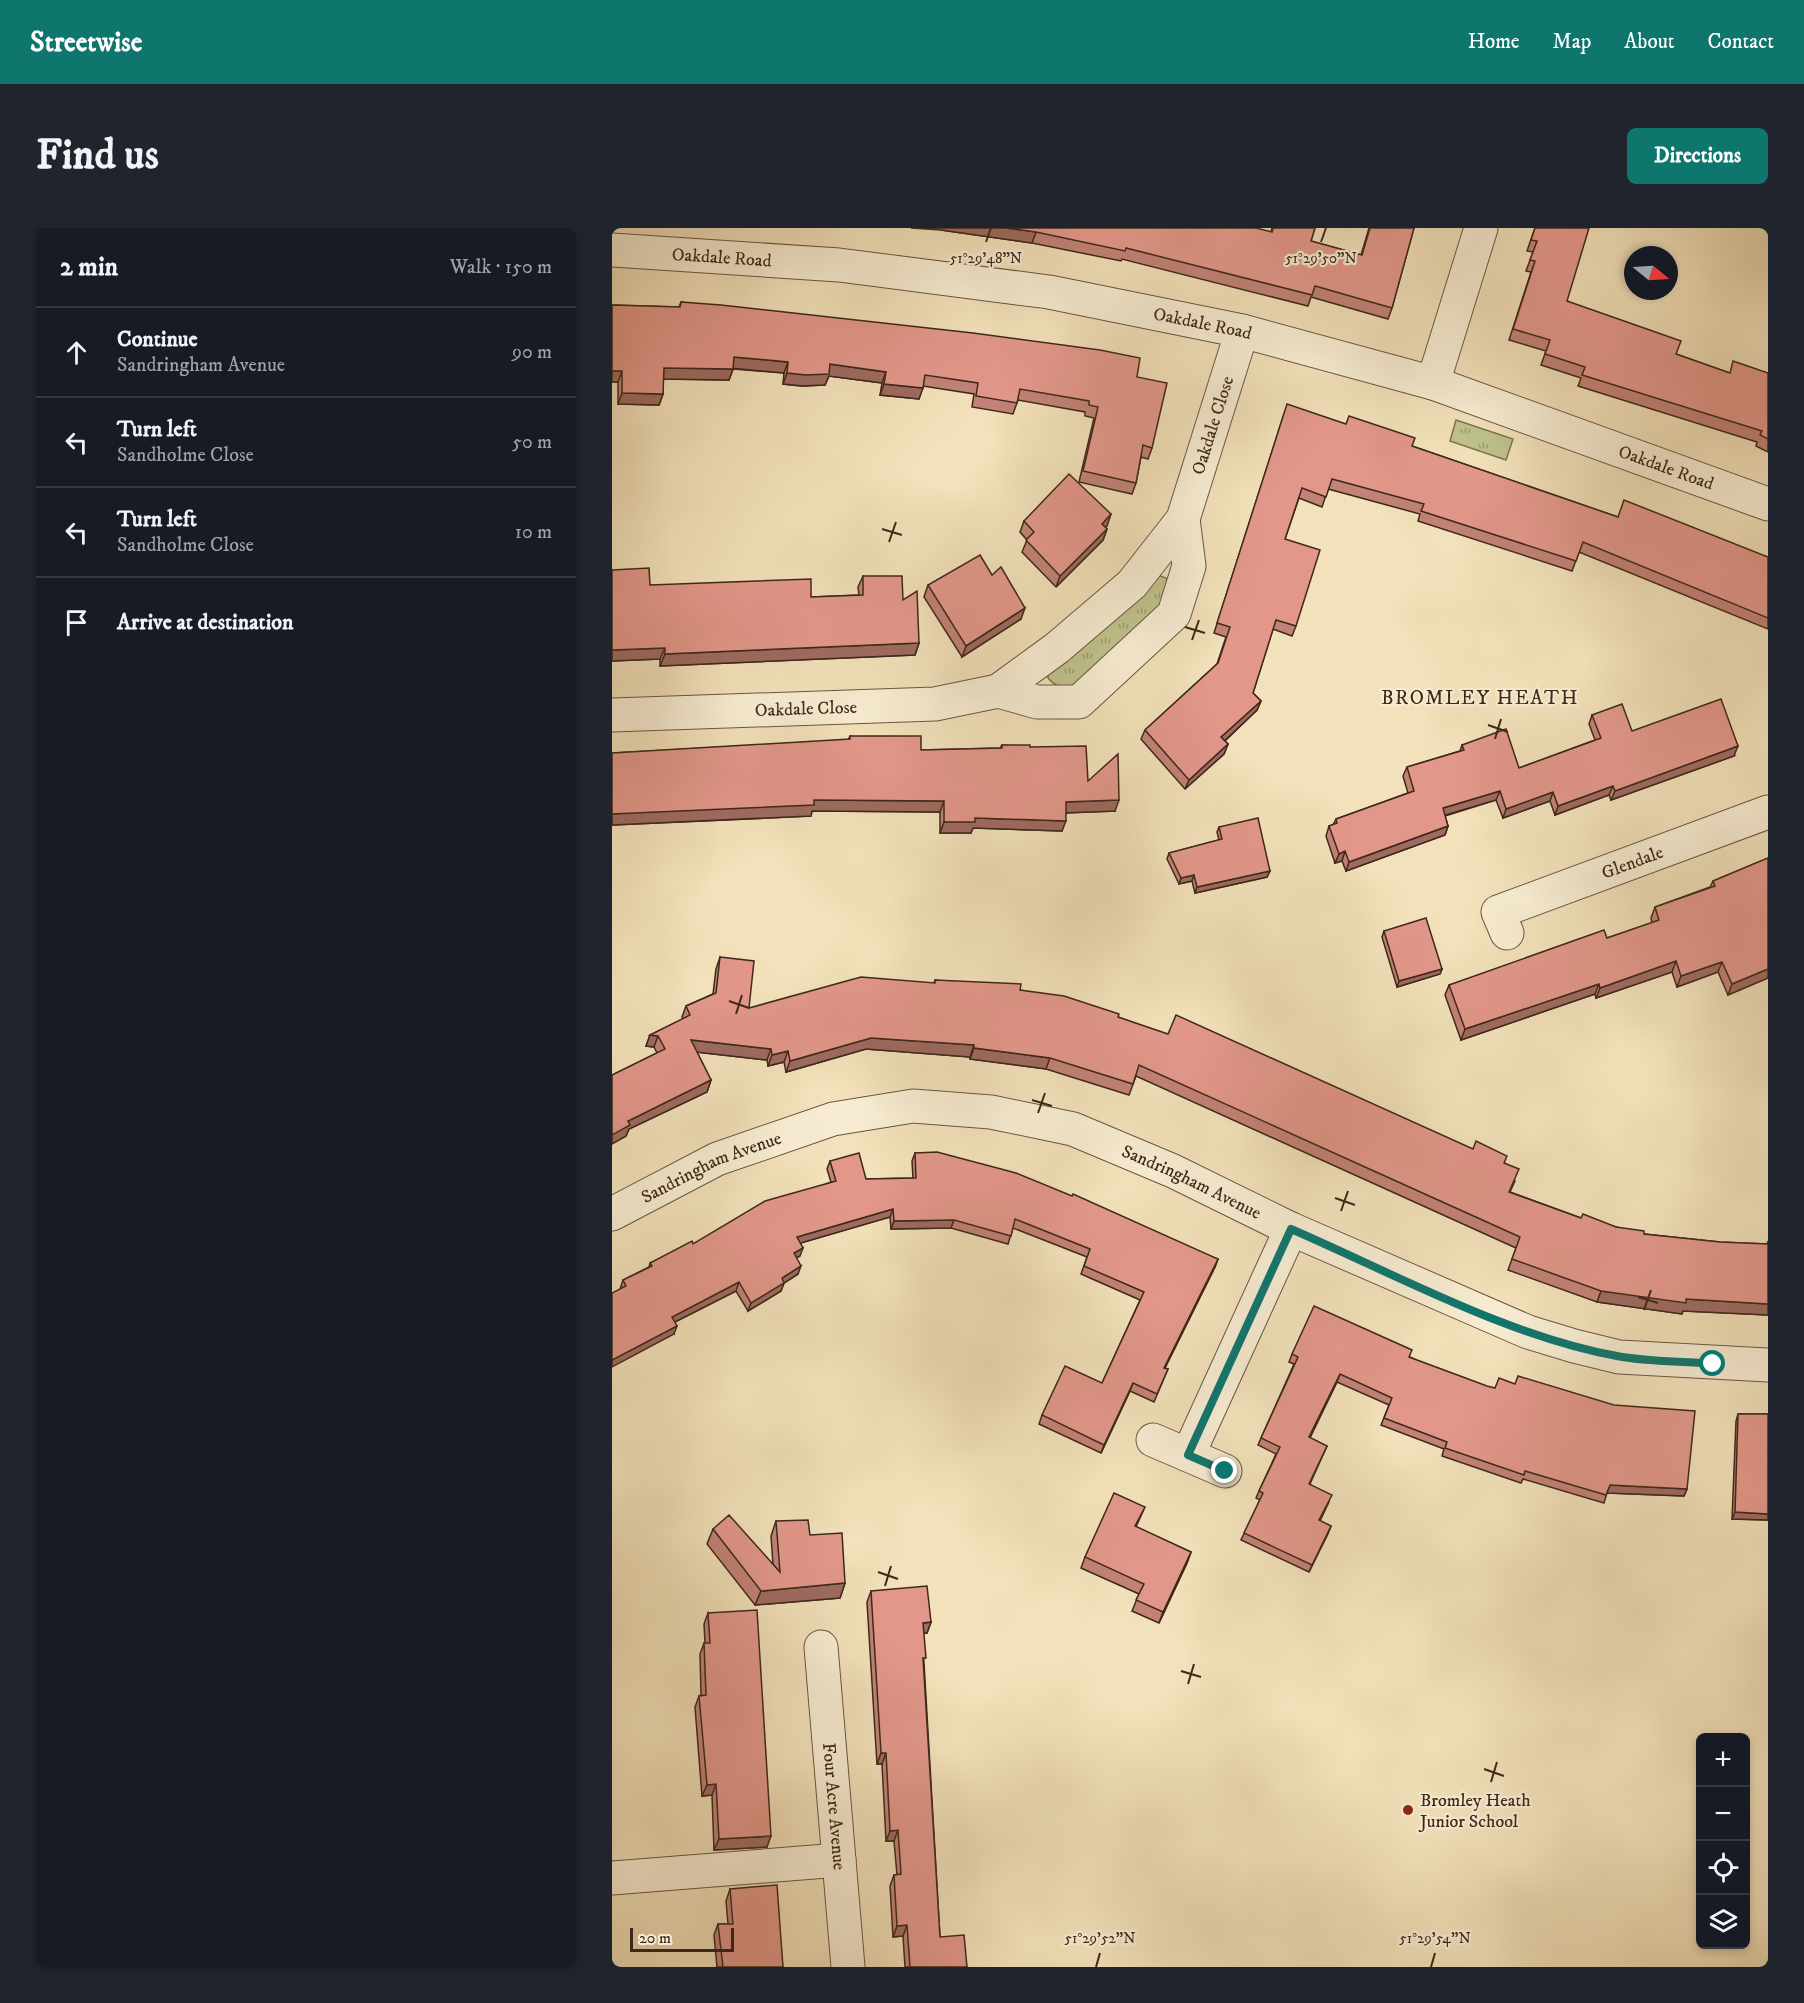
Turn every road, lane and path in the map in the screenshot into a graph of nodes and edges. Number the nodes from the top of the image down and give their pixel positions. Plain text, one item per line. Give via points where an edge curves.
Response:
1 (1481, 228) edge
2 (612, 250) edge
3 (1242, 331) junction
4 (1433, 383) junction
5 (1768, 504) edge
6 (1183, 519) junction
7 (998, 691) junction
8 (612, 715) edge
9 (1768, 812) edge
10 (1496, 912) dead end
11 (612, 1214) edge
12 (1291, 1229) junction
13 (1768, 1365) edge
14 (1153, 1440) dead end
15 (1188, 1455) junction
16 (1225, 1471) dead end
17 (821, 1647) dead end
18 (839, 1860) junction
19 (612, 1878) edge
20 (848, 1967) edge

1 - 4 street
2 - 3 street, Oakdale Road via 851,267 1049,292
3 - 4 street, Oakdale Road
3 - 6 street, Oakdale Close
4 - 5 street, Oakdale Road
6 - 7 street, Oakdale Close via 1132,584 1057,648
6 - 7 street, Oakdale Close via 1190,566 1174,614 1078,702 1037,702
7 - 8 street, Oakdale Close via 935,704
9 - 10 street, Glendale
11 - 12 street, Sandringham Avenue via 717,1159 833,1119 913,1106 991,1112 1073,1129 1173,1171
12 - 13 street, Sandringham Avenue via 1480,1312 1574,1346 1619,1357
12 - 15 street
14 - 15 street
15 - 16 street
17 - 18 street, Four Acre Avenue
18 - 19 street
18 - 20 street, Four Acre Avenue

